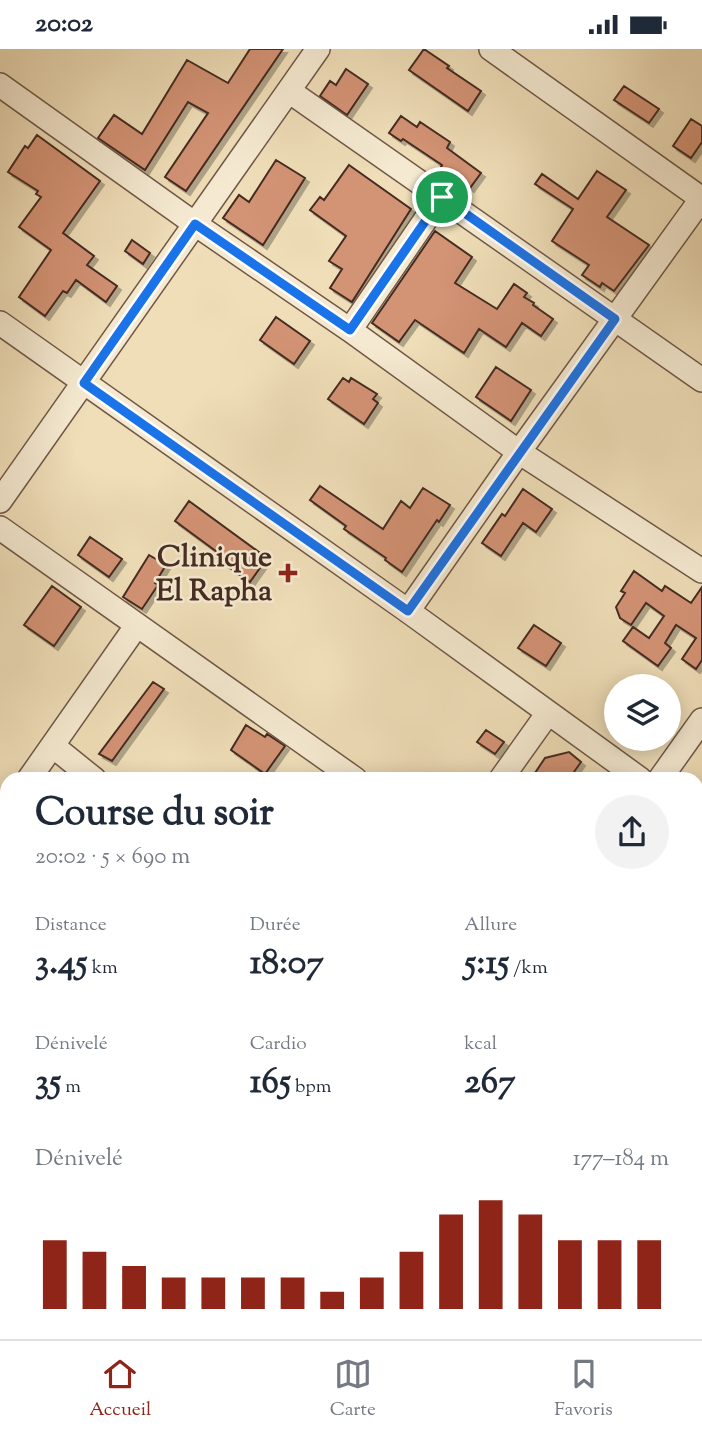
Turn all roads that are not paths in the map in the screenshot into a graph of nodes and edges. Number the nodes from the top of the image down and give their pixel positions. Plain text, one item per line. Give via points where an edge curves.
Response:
1 (318, 49) edge
2 (491, 49) edge
3 (0, 85) edge
4 (289, 91) junction
5 (442, 197) junction
6 (702, 199) edge
7 (195, 224) junction
8 (615, 319) junction
9 (0, 323) edge
10 (350, 330) junction
11 (702, 380) edge
12 (84, 383) junction
13 (519, 452) junction
14 (0, 501) edge
15 (0, 528) edge
16 (702, 571) edge
17 (408, 611) junction
18 (137, 625) junction
19 (548, 713) junction
20 (702, 720) edge
21 (53, 746) junction
22 (35, 772) edge
23 (85, 772) edge
24 (345, 772) edge
25 (507, 772) edge
26 (630, 772) edge
27 (665, 772) edge

1 - 4 street
2 - 6 street
3 - 7 street
4 - 5 street
4 - 7 street
5 - 8 street
5 - 10 street
6 - 8 street
7 - 10 street
7 - 12 street
8 - 11 street
8 - 13 street
9 - 12 street
10 - 13 street
12 - 14 street
12 - 17 street
13 - 16 street
13 - 17 street
15 - 18 street
17 - 19 street
18 - 21 street
18 - 24 street
19 - 25 street
19 - 26 street
20 - 27 street
21 - 22 street
21 - 23 street

